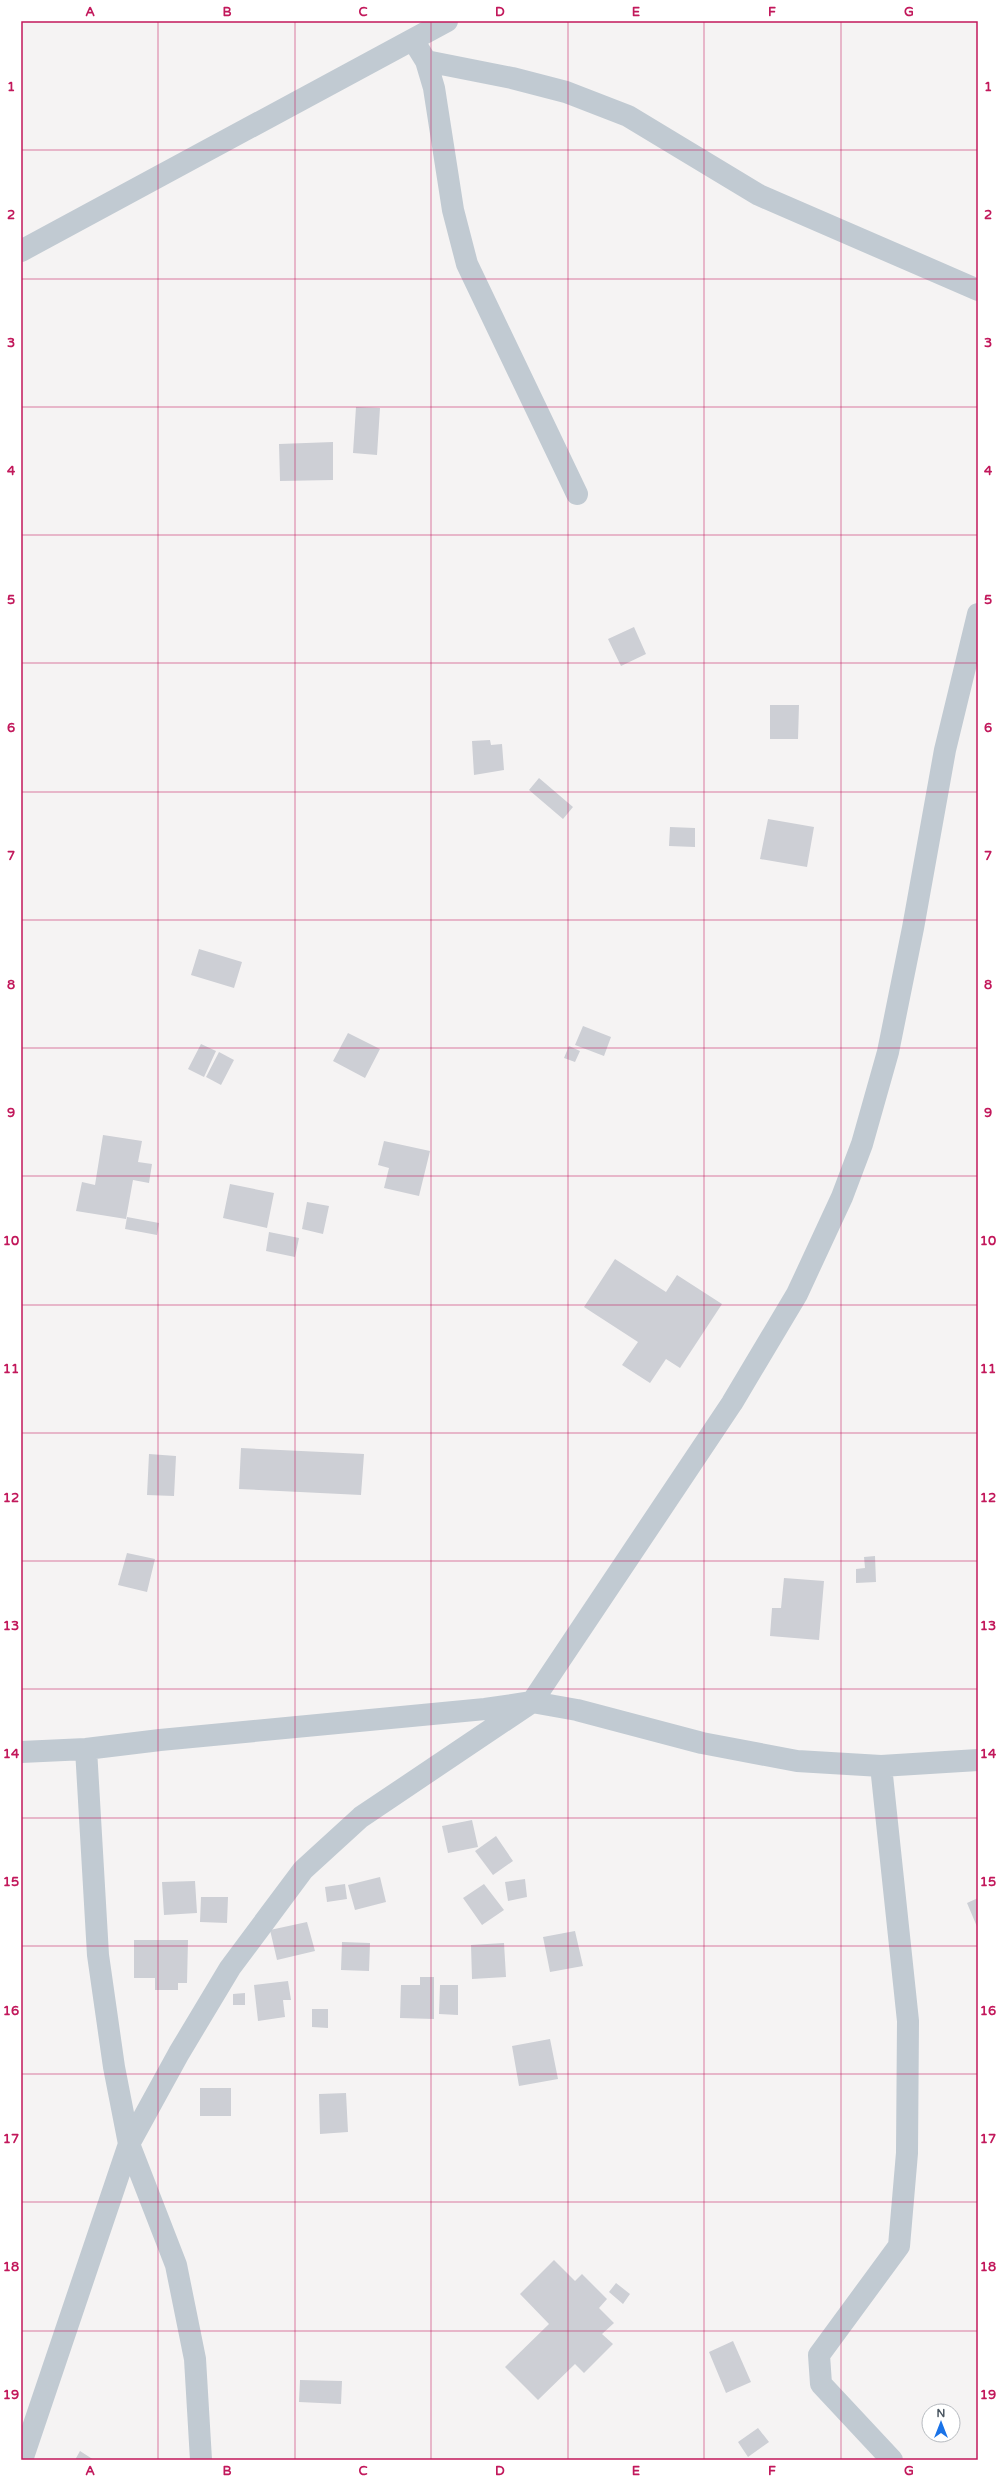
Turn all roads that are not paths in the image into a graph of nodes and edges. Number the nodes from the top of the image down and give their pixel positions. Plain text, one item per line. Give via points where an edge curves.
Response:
1 (447, 21) edge
2 (413, 40) junction
3 (426, 61) junction
4 (21, 251) edge
5 (978, 290) edge
6 (577, 494) dead end
7 (978, 614) edge
8 (532, 1702) junction
9 (86, 1750) junction
10 (21, 1752) edge
11 (978, 1760) edge
12 (881, 1766) junction
13 (129, 2144) junction
14 (22, 2460) edge
15 (201, 2460) edge
16 (892, 2460) edge

1 - 2 street
2 - 3 street
2 - 4 street
3 - 5 street via 558,90 628,116 759,195
3 - 6 street via 439,110 453,210 467,264
7 - 8 street via 945,750 888,1052 862,1144 842,1197 797,1294 732,1403
8 - 9 street via 485,1709 160,1740
8 - 12 street via 577,1710 702,1743 773,1757
8 - 13 street via 361,1817 303,1870 230,1968
9 - 10 street
9 - 13 street via 98,1955 114,2067
11 - 12 street
12 - 16 street via 908,2021 907,2153 899,2246 819,2355 821,2384
13 - 14 street
13 - 15 street via 176,2265 195,2360

